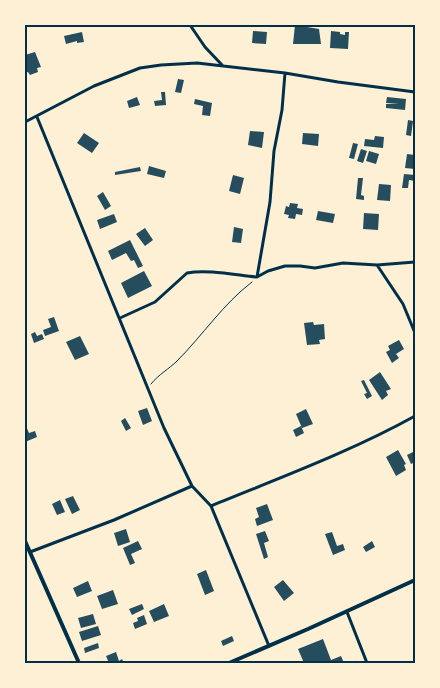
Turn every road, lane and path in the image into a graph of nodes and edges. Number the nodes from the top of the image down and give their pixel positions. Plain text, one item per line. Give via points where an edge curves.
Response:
1 (190, 25) edge
2 (223, 66) junction
3 (285, 73) junction
4 (415, 92) edge
5 (37, 117) junction
6 (25, 122) edge
7 (415, 262) edge
8 (377, 265) junction
9 (257, 277) junction
10 (120, 318) junction
11 (415, 333) edge
12 (148, 388) junction
13 (415, 416) edge
14 (192, 486) junction
15 (211, 506) junction
16 (25, 542) edge
17 (30, 552) junction
18 (415, 580) edge
19 (347, 612) junction
20 (269, 646) junction
21 (79, 663) edge
22 (229, 663) edge
23 (367, 663) edge

1 - 2 street
2 - 3 street
2 - 5 street via 197,63 140,68 94,86
3 - 4 street
3 - 9 street via 270,202
5 - 6 street
5 - 10 street
7 - 8 street
8 - 9 street via 343,262 315,268 285,266
8 - 11 street via 403,304
9 - 10 street via 187,273 148,306
9 - 12 path
10 - 12 street
12 - 14 street
13 - 15 street via 338,453
14 - 15 street
14 - 17 street
15 - 20 street
16 - 17 street
17 - 21 street
18 - 19 street
19 - 20 street
19 - 23 street
20 - 22 street

